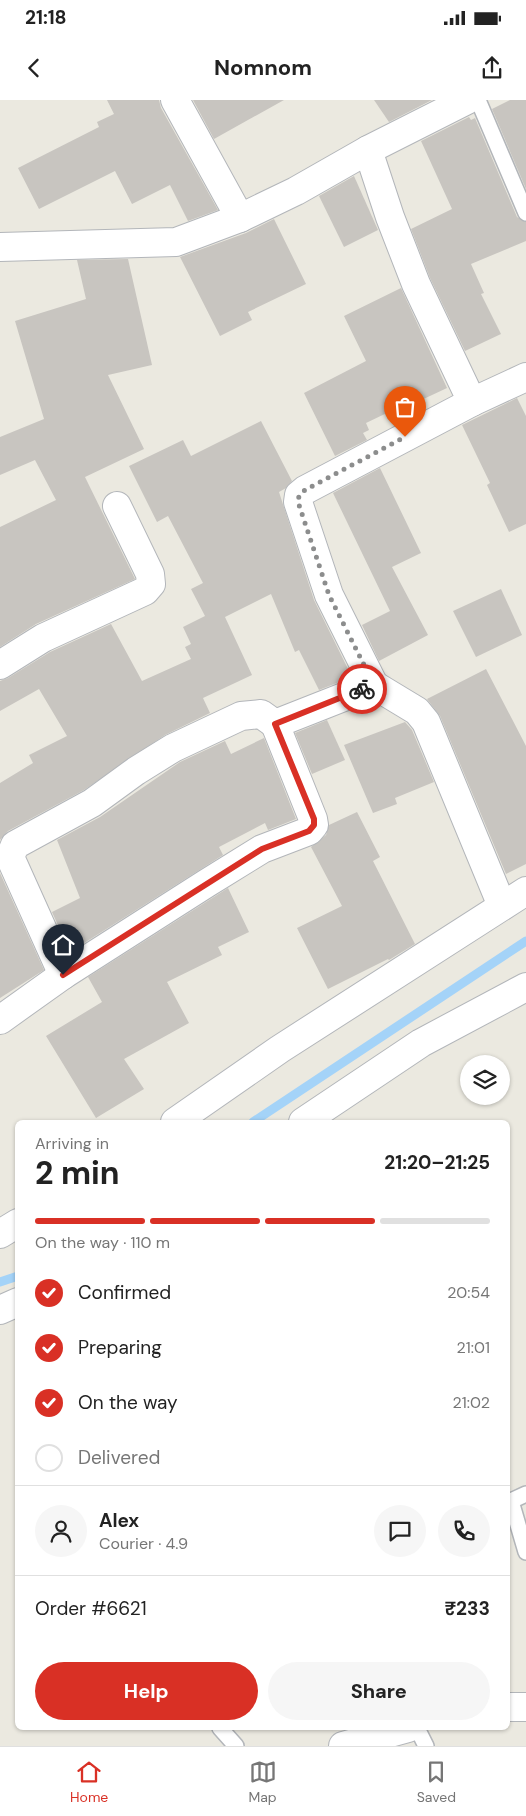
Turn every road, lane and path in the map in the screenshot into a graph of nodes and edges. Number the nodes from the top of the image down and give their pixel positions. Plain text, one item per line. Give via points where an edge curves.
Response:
1 (175, 100) edge
2 (468, 100) edge
3 (478, 100) edge
4 (368, 150) junction
5 (526, 213) edge
6 (240, 218) junction
7 (0, 247) edge
8 (526, 377) edge
9 (472, 402) junction
10 (117, 506) dead end
11 (0, 665) edge
12 (374, 685) junction
13 (275, 724) junction
14 (526, 891) edge
15 (502, 906) junction
16 (63, 975) junction
17 (526, 987) edge
18 (0, 1020) edge
19 (178, 1120) edge
20 (306, 1120) edge
21 (15, 1225) edge
22 (0, 1234) edge
23 (15, 1303) edge
24 (0, 1310) edge
25 (526, 1494) edge
26 (526, 1552) edge
27 (510, 1707) edge
28 (526, 1707) edge
29 (222, 1730) edge
30 (401, 1730) edge
31 (418, 1730) edge
32 (236, 1746) edge
33 (343, 1746) edge
34 (426, 1746) edge

1 - 6 street
2 - 4 street
3 - 5 lane
4 - 6 street via 296,192
4 - 9 street via 416,284
6 - 7 street via 176,242
8 - 9 street
9 - 12 street via 299,496 298,502 329,595
10 - 11 street via 150,574 151,584 145,591 43,638
12 - 13 street
12 - 15 street via 417,711 426,722
13 - 16 street via 314,819 309,831 262,849
13 - 16 street via 261,714 241,716 149,762 92,803 15,846 10,857
14 - 15 street
15 - 19 street via 288,1044
16 - 18 street
17 - 20 street via 422,1043
21 - 22 street
23 - 24 street
25 - 26 lane via 511,1501
27 - 28 street
29 - 32 lane
30 - 33 street
31 - 34 lane

